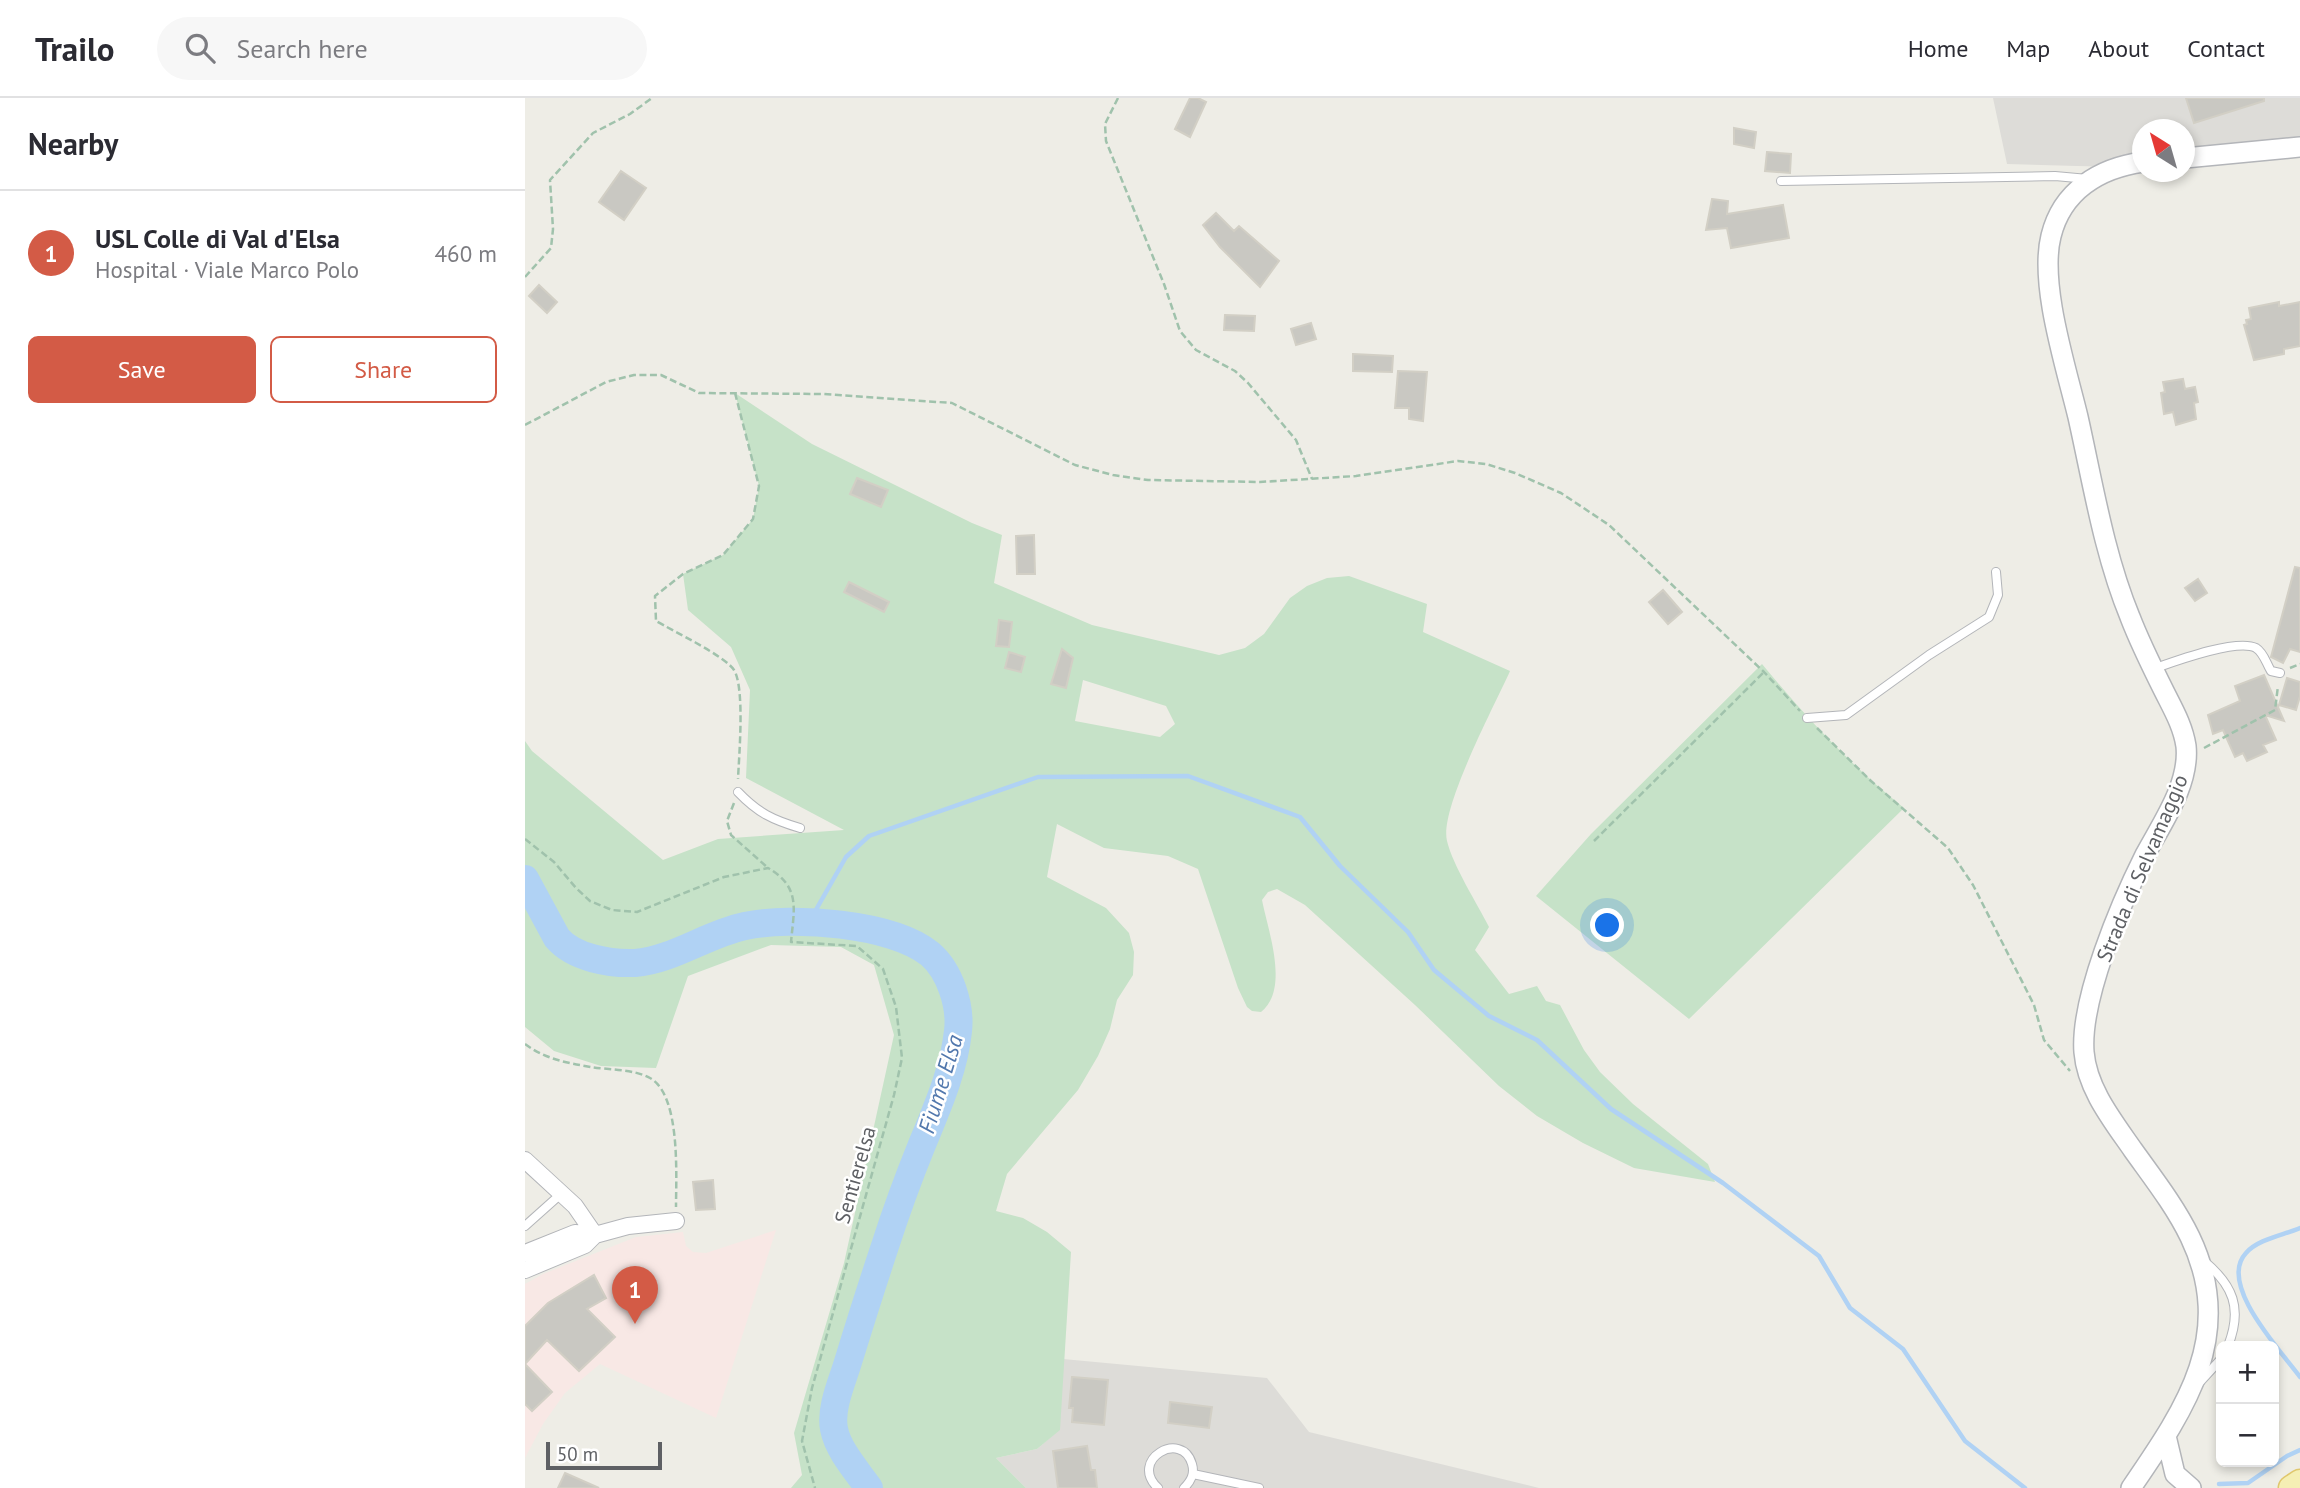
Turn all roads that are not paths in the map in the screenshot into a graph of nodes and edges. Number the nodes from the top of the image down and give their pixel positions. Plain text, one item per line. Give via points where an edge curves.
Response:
1 (2300, 147) edge
2 (2195, 157) edge
3 (2132, 164) edge
4 (2091, 179) junction
5 (1781, 181) dead end
6 (1996, 572) dead end
7 (2153, 669) junction
8 (2280, 673) road end
9 (1807, 718) road end
10 (738, 792) road end
11 (800, 828) dead end
12 (525, 1160) edge
13 (562, 1193) junction
14 (676, 1221) road end
15 (525, 1226) edge
16 (595, 1235) junction
17 (525, 1253) edge
18 (2197, 1254) junction
19 (525, 1269) edge
20 (2229, 1341) edge
21 (2216, 1364) edge
22 (2192, 1390) junction
23 (2166, 1436) junction
24 (1193, 1474) junction
25 (2175, 1474) junction
26 (2136, 1480) edge
27 (2300, 1482) edge
28 (1159, 1488) edge
29 (1184, 1488) edge
30 (1259, 1488) edge
31 (2154, 1488) edge
32 (2192, 1488) edge
33 (2291, 1488) edge

1 - 2 street
3 - 4 street, Strada di Selvamaggio
4 - 5 lane
4 - 7 street, Strada di Selvamaggio via 2069,200 2057,220 2047,258 2049,286 2113,569
6 - 9 lane via 1999,595 1989,617 1846,715
7 - 8 lane via 2206,652 2249,646 2262,653 2271,671
7 - 18 street, Strada di Selvamaggio via 2182,729 2186,759 2176,793 2129,888 2099,971 2084,1036 2085,1059 2107,1110 2174,1210
10 - 11 lane via 766,816
12 - 13 street
13 - 15 lane
13 - 16 street
14 - 16 street
16 - 17 street via 575,1233
16 - 19 street via 585,1245
18 - 20 lane via 2231,1291 2235,1318
18 - 22 street, Strada di Selvamaggio via 2208,1314
21 - 22 lane
22 - 23 street, Strada di Selvamaggio
23 - 25 street
23 - 26 street, Strada di Selvamaggio
24 - 28 lane via 1186,1454 1166,1449 1150,1463 1150,1478
24 - 29 lane
24 - 30 lane
25 - 26 street via 2161,1471
25 - 32 street
26 - 31 street
27 - 33 main road

